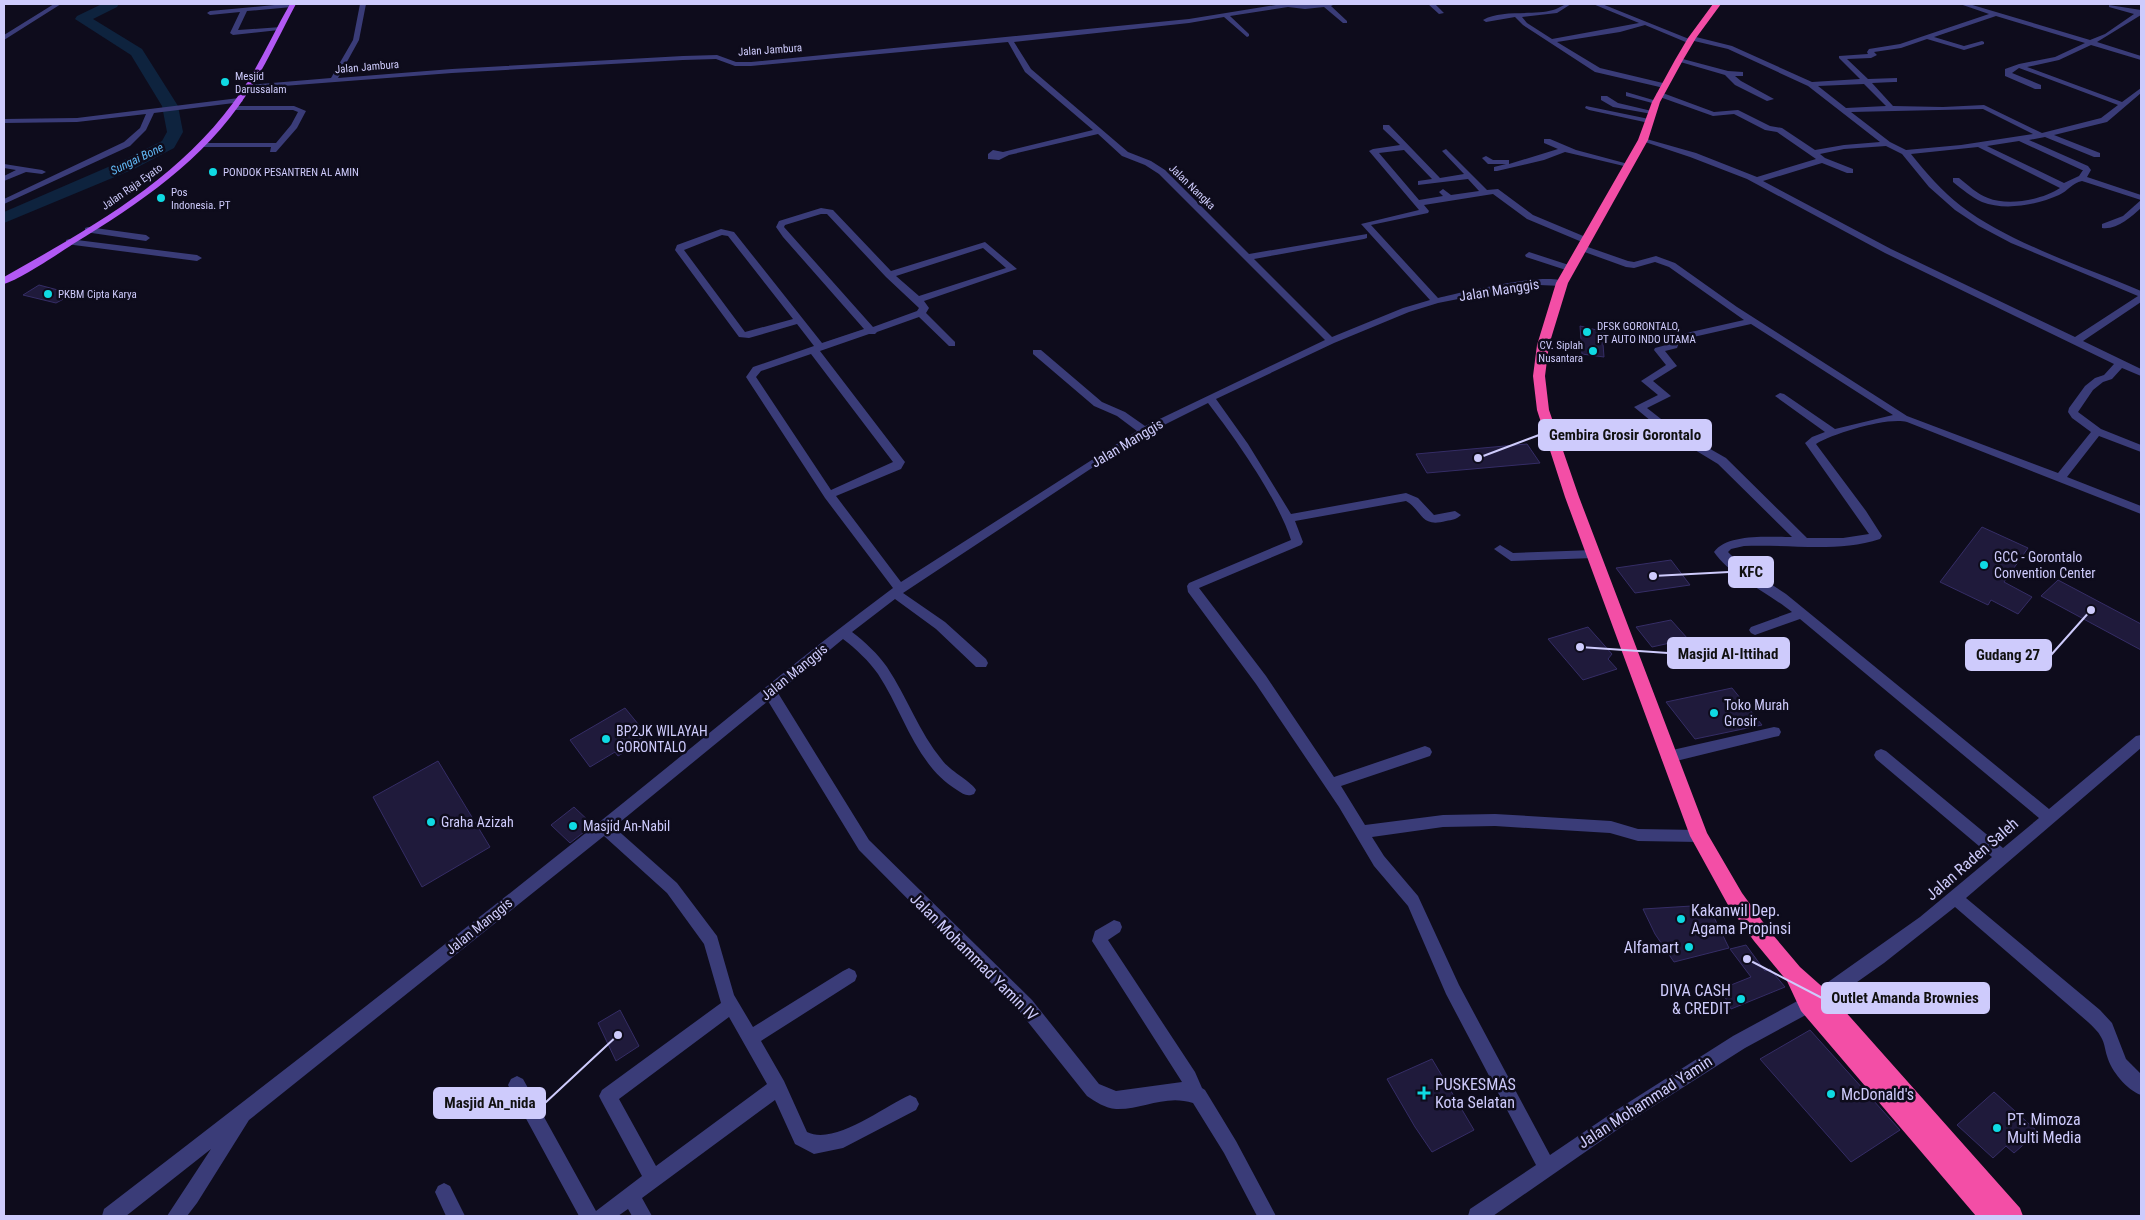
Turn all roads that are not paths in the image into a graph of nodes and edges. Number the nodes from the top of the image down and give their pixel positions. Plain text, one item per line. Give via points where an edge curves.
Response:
1 (58, 4) edge
2 (364, 4) edge
3 (1291, 4) edge
4 (1329, 4) edge
5 (1431, 4) edge
6 (1568, 4) edge
7 (1596, 4) edge
8 (1717, 4) edge
9 (1963, 4) edge
10 (292, 5) edge
11 (2112, 6) dead end
12 (245, 9) junction
13 (1441, 12) dead end
14 (210, 13) dead end
15 (1995, 14) junction
16 (1225, 15) junction
17 (1517, 15) junction
18 (2138, 16) edge
19 (1486, 20) dead end
20 (1345, 22) dead end
21 (1647, 24) junction
22 (279, 28) junction
23 (1247, 36) dead end
24 (1926, 37) junction
25 (4, 38) edge
26 (1010, 40) junction
27 (1552, 40) junction
28 (1691, 40) junction
29 (1982, 43) dead end
30 (2092, 43) junction
31 (2141, 58) edge
32 (1679, 60) junction
33 (2019, 66) junction
34 (1728, 73) junction
35 (1740, 74) dead end
36 (1894, 80) dead end
37 (333, 81) junction
38 (1864, 81) junction
39 (1811, 84) junction
40 (248, 87) junction
41 (2038, 87) dead end
42 (2141, 90) edge
43 (1630, 94) dead end
44 (1604, 98) dead end
45 (1770, 99) dead end
46 (239, 100) junction
47 (1656, 103) junction
48 (2122, 104) junction
49 (234, 108) junction
50 (1589, 108) dead end
51 (1891, 108) junction
52 (1844, 110) junction
53 (152, 112) junction
54 (4, 121) edge
55 (1386, 127) dead end
56 (1099, 131) junction
57 (2043, 135) junction
58 (2018, 138) junction
59 (1547, 140) dead end
60 (1643, 140) junction
61 (1887, 144) junction
62 (1978, 144) junction
63 (202, 145) junction
64 (1405, 146) junction
65 (1565, 149) junction
66 (1446, 152) dead end
67 (1904, 152) junction
68 (1814, 153) junction
69 (1004, 154) dead end
70 (2097, 155) dead end
71 (1486, 158) dead end
72 (1822, 160) junction
73 (1628, 165) junction
74 (4, 166) edge
75 (1512, 166) junction
76 (26, 169) junction
77 (1497, 169) dead end
78 (1850, 171) dead end
79 (42, 172) dead end
80 (1468, 176) junction
81 (2082, 178) junction
82 (4, 179) edge
83 (1438, 180) junction
84 (1756, 180) junction
85 (1956, 180) dead end
86 (1422, 183) dead end
87 (2065, 188) junction
88 (1485, 192) junction
89 (2141, 198) edge
90 (4, 202) edge
91 (1417, 203) junction
92 (2141, 203) edge
93 (2105, 226) dead end
94 (88, 230) junction
95 (1364, 236) dead end
96 (146, 238) dead end
97 (69, 242) junction
98 (1584, 244) junction
99 (1529, 255) dead end
100 (1248, 257) junction
101 (197, 258) dead end
102 (1569, 268) junction
103 (889, 275) junction
104 (4, 281) edge
105 (1562, 283) junction
106 (2141, 294) edge
107 (2141, 298) edge
108 (918, 300) junction
109 (1436, 301) junction
110 (921, 313) junction
111 (799, 320) junction
112 (1752, 321) junction
113 (872, 332) junction
114 (1331, 341) junction
115 (2076, 341) junction
116 (952, 344) dead end
117 (817, 348) junction
118 (1037, 352) dead end
119 (2121, 363) junction
120 (2141, 373) edge
121 (1780, 396) dead end
122 (1210, 398) junction
123 (1903, 417) junction
124 (2097, 430) junction
125 (1144, 431) junction
126 (1834, 433) junction
127 (2141, 449) edge
128 (2061, 477) junction
129 (829, 495) junction
130 (2141, 510) edge
131 (1455, 515) dead end
132 (1289, 518) junction
133 (1804, 542) junction
134 (1500, 549) dead end
135 (1594, 554) junction
136 (897, 591) junction
137 (1802, 614) junction
138 (1756, 630) dead end
139 (843, 632) junction
140 (981, 663) dead end
141 (770, 692) junction
142 (1774, 732) dead end
143 (2141, 740) edge
144 (1425, 752) dead end
145 (1881, 756) dead end
146 (1668, 757) junction
147 (1330, 784) junction
148 (968, 790) dead end
149 (2048, 817) junction
150 (604, 827) junction
151 (1362, 832) junction
152 (1699, 836) junction
153 (2002, 856) junction
154 (1954, 897) junction
155 (1114, 927) dead end
156 (849, 976) dead end
157 (1814, 1001) junction
158 (732, 1006) junction
159 (751, 1038) junction
160 (517, 1085) dead end
161 (2141, 1086) edge
162 (778, 1087) junction
163 (1195, 1094) junction
164 (910, 1104) dead end
165 (244, 1114) junction
166 (1547, 1167) junction
167 (654, 1179) junction
168 (444, 1192) dead end
169 (630, 1196) junction
170 (111, 1216) edge
171 (176, 1216) edge
172 (456, 1216) edge
173 (589, 1216) edge
174 (603, 1216) edge
175 (643, 1216) edge
176 (1267, 1216) edge
177 (1477, 1216) edge
178 (1990, 1216) edge
179 (2012, 1216) edge

1 - 25 street
2 - 37 street via 356,40
3 - 4 street, Jalan Jambura via 1305,7
3 - 16 street, Jalan Jambura
4 - 20 street
5 - 13 street
6 - 17 street via 1555,12
7 - 21 street
8 - 28 highway
9 - 15 street
10 - 12 street
10 - 22 main road, Jalan Raja Eyato
11 - 18 street
12 - 14 street
12 - 22 street via 233,33
15 - 24 street
15 - 30 street
16 - 23 street
16 - 26 street, Jalan Jambura
17 - 19 street
17 - 27 street
18 - 30 street
21 - 27 street
21 - 28 street
22 - 40 main road, Jalan Raja Eyato
24 - 29 street via 1961,48
24 - 38 street via 1901,46 1871,50 1871,56 1841,58
26 - 37 street, Jalan Jambura via 751,64 735,64 714,57
26 - 56 street, Jalan Nangka via 1028,70
27 - 47 street via 1598,70 1628,76
28 - 32 highway
28 - 39 street via 1737,50
30 - 31 street
30 - 33 street via 2052,61
32 - 34 street
32 - 47 highway
33 - 41 street via 2008,74
33 - 48 street
34 - 35 street
34 - 45 street via 1738,83
36 - 38 street
37 - 40 street, Jalan Jambura
38 - 39 street
38 - 51 street
39 - 52 street
40 - 46 main road, Jalan Raja Eyato
42 - 48 street
43 - 47 street
44 - 47 street via 1616,105
46 - 49 main road, Jalan Raja Eyato
46 - 53 street
47 - 50 street
47 - 60 highway
47 - 68 street via 1713,114 1735,112 1777,129
48 - 57 street via 2099,122
49 - 63 main road, Jalan Raja Eyato
49 - 63 street via 294,108 302,111 275,147
51 - 52 street
51 - 57 street via 1984,107
52 - 61 street
53 - 54 street via 78,120
53 - 90 street via 134,140 122,148
55 - 64 street
56 - 69 street
56 - 100 street, Jalan Nangka via 1125,154 1162,172
57 - 58 street
57 - 70 street
58 - 62 street
58 - 81 street via 2085,168
59 - 65 street
60 - 73 highway
60 - 84 street via 1693,155
61 - 67 street
61 - 68 street
62 - 67 street
62 - 87 street
63 - 94 main road, Jalan Raja Eyato via 166,178
64 - 83 street
64 - 91 street via 1374,151
65 - 73 street
65 - 75 street
66 - 80 street
67 - 106 street via 1932,185 1958,208 1989,228
68 - 72 street
71 - 75 street
72 - 78 street
72 - 84 street
73 - 98 highway
74 - 76 street
75 - 77 street
76 - 79 street
76 - 82 street
80 - 83 street
80 - 88 street
81 - 87 street via 2069,182
81 - 89 street
83 - 86 street
84 - 115 street via 1888,251
85 - 87 street via 1983,199 2002,204 2053,195
88 - 91 street via 1446,195
88 - 98 street via 1495,191 1530,216
91 - 109 street via 1424,212 1364,224
92 - 93 street via 2126,218
94 - 96 street
94 - 97 main road, Jalan Raja Eyato
95 - 100 street
97 - 101 street
97 - 104 main road, Jalan Raja Eyato
98 - 102 highway
98 - 112 street via 1628,265 1656,259 1666,261
99 - 102 street
100 - 114 street, Jalan Nangka
102 - 105 highway
103 - 108 street
103 - 108 street via 985,245 1012,269
103 - 113 street via 830,212 801,216 786,221 780,227
105 - 109 street, Jalan Manggis via 1527,283
105 - 135 highway via 1543,345 1539,376 1542,410
107 - 115 street
108 - 110 street via 924,308
109 - 114 street, Jalan Manggis
110 - 113 street
110 - 116 street
111 - 111 street via 742,335 679,250 680,247 721,232 731,234
111 - 117 street
112 - 123 street
112 - 133 street via 1676,338 1674,346 1659,350 1672,366 1646,381 1666,396 1639,407 1666,428 1722,461
113 - 117 street
114 - 122 street, Jalan Manggis
115 - 119 street
117 - 129 street via 757,370 751,377
117 - 129 street via 899,462 897,466
118 - 125 street via 1098,404 1121,414
119 - 120 street
119 - 124 street via 2108,377 2089,388 2074,408 2076,416
121 - 126 street
122 - 125 street, Jalan Manggis
122 - 132 street
123 - 126 street
123 - 128 street
124 - 127 street
124 - 128 street
125 - 136 street, Jalan Manggis
126 - 133 street via 1815,439 1811,445 1876,536 1872,539
128 - 130 street
129 - 136 street
131 - 132 street via 1432,519 1414,500 1406,497
132 - 147 street via 1298,538 1295,544 1206,579 1192,589 1261,680
133 - 137 street via 1734,544 1725,546 1720,552
134 - 135 street via 1511,557
135 - 146 highway
136 - 139 street, Jalan Manggis
136 - 140 street via 950,633
137 - 138 street
137 - 149 street
139 - 141 street, Jalan Manggis
139 - 148 street via 880,668 931,757 948,777
141 - 150 street, Jalan Manggis
141 - 163 street, Jalan Mohammad Yamin IV via 864,845 1026,1006 1093,1090 1116,1100 1180,1090
142 - 146 street
143 - 149 street, Jalan Raden Saleh
144 - 147 street
145 - 153 street
146 - 152 highway
147 - 151 street
149 - 153 street, Jalan Raden Saleh
150 - 158 street via 672,888 711,941
150 - 165 street, Jalan Manggis
151 - 152 street via 1443,821 1495,820 1611,828 1638,835
151 - 166 street via 1379,861 1413,901 1452,989
152 - 157 highway via 1735,899
153 - 154 street, Jalan Raden Saleh
154 - 157 street, Jalan Raden Saleh via 1892,948
154 - 161 street via 2094,1016 2106,1029 2120,1065
155 - 163 street via 1101,936 1100,941 1189,1078
156 - 159 street
157 - 166 street, Jalan Mohammad Yamin via 1739,1042
157 - 178 highway
157 - 179 highway
158 - 159 street
158 - 167 street via 608,1096
159 - 162 street
160 - 173 street
162 - 164 street via 801,1138 814,1145 837,1142
162 - 167 street
163 - 176 street via 1230,1147
165 - 170 street, Jalan Manggis
165 - 171 street
166 - 177 street, Jalan Mohammad Yamin
167 - 169 street
168 - 172 street
169 - 174 street
169 - 175 street

